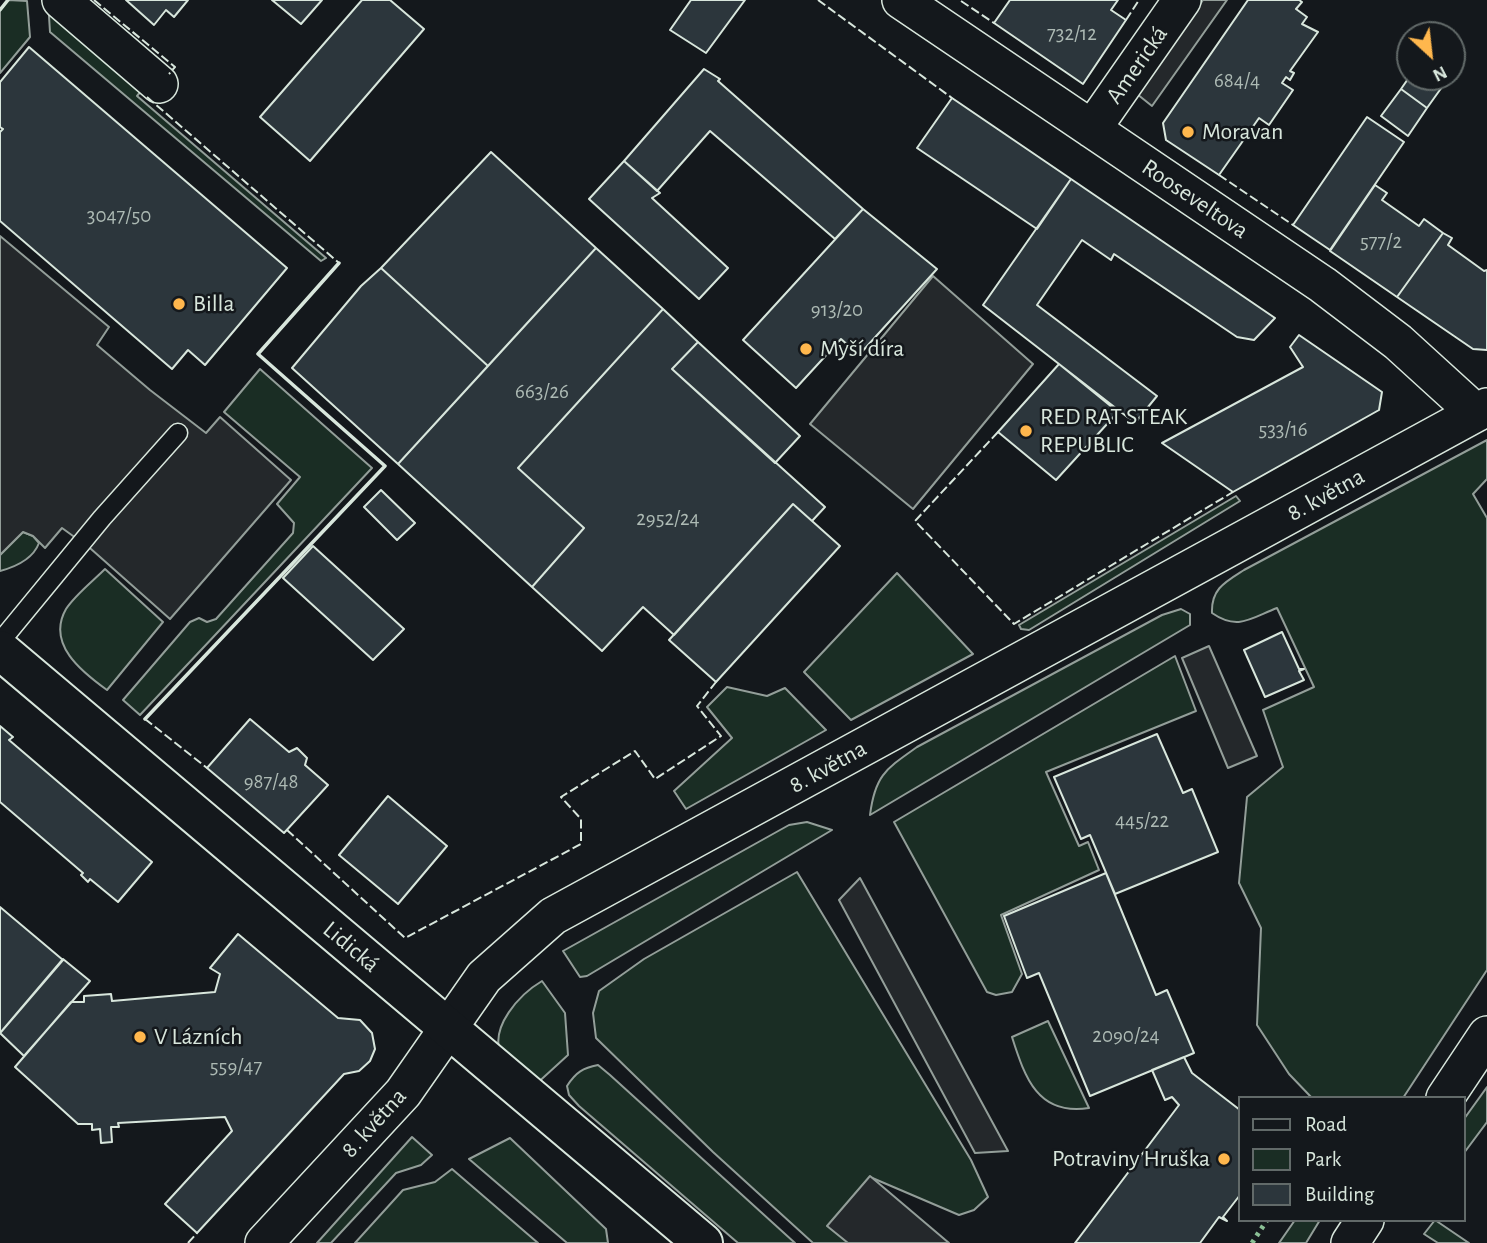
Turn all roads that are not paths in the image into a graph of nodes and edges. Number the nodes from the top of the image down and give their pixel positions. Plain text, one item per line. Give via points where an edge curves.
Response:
1 (61, 0) edge
2 (901, 0) edge
3 (1182, 0) edge
4 (159, 84) dead end
5 (1092, 129) junction
6 (1481, 410) edge
7 (178, 433) dead end
8 (0, 642) edge
9 (0, 650) edge
10 (447, 1028) junction
11 (1487, 1035) edge
12 (1446, 1096) edge
13 (1364, 1222) edge
14 (264, 1243) edge
15 (703, 1243) edge
16 (1350, 1243) edge

1 - 4 street
2 - 5 street, Rooseveltova
3 - 5 street, Americká
5 - 6 street, Rooseveltova via 1323,285
6 - 10 street, 8. května via 553,916 484,977
7 - 8 lane
9 - 10 main road, Lidická
10 - 14 street, 8. května via 403,1093
10 - 15 main road, Lidická
11 - 12 street
13 - 16 street

